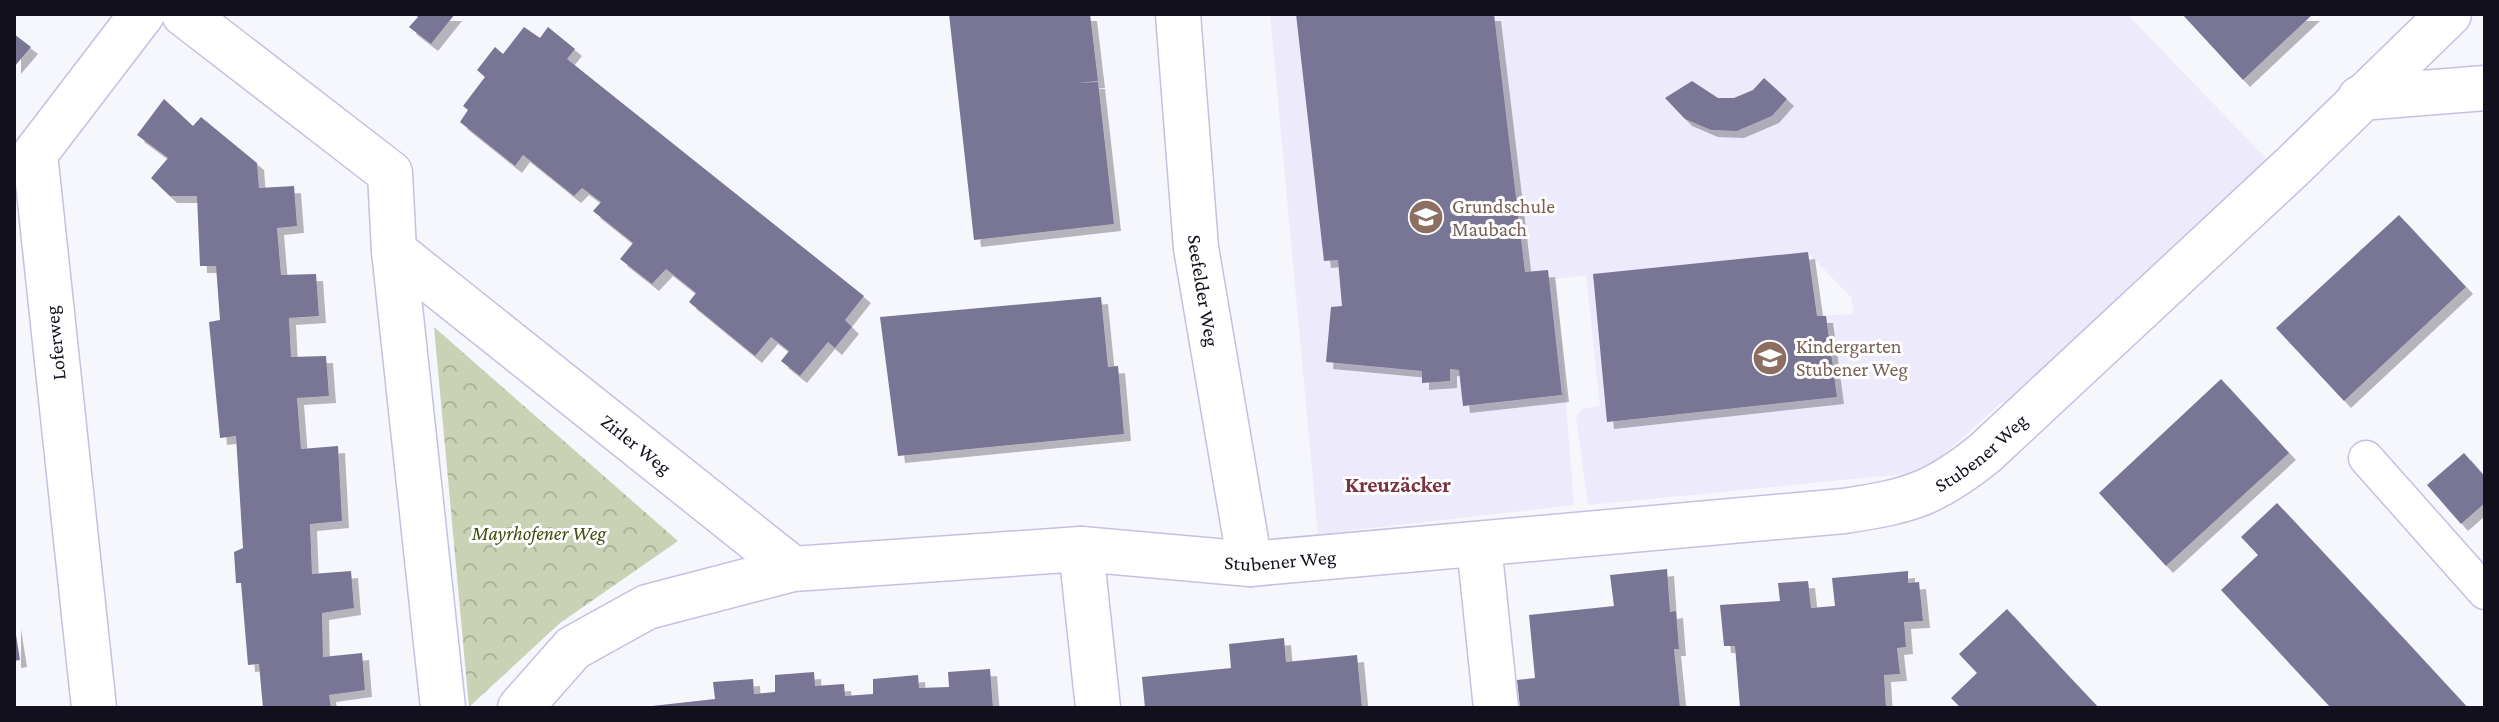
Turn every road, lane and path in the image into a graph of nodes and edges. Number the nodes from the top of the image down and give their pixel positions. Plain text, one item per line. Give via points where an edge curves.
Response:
1 (142, 14) edge
2 (184, 14) edge
3 (1178, 14) edge
4 (2449, 14) edge
5 (2485, 88) edge
6 (2360, 98) junction
7 (394, 251) junction
8 (2366, 458) dead end
9 (1479, 545) junction
10 (1081, 549) junction
11 (1250, 564) junction
12 (793, 569) junction
13 (2485, 592) edge
14 (94, 708) edge
15 (443, 708) edge
16 (520, 708) edge
17 (1098, 708) edge
18 (1496, 708) edge

1 - 14 street, Loferweg via 35,154
2 - 7 street via 390,173
3 - 11 street, Seefelder Weg via 1196,108
4 - 6 street, Stubener Weg
5 - 6 street
6 - 9 street, Stubener Weg via 1948,483 1900,502 1844,511
7 - 12 street, Zirler Weg
7 - 15 street
8 - 13 lane
9 - 11 street, Stubener Weg
9 - 18 street
10 - 11 street, Stubener Weg
10 - 12 street
10 - 17 street
12 - 16 street via 647,607 573,648

